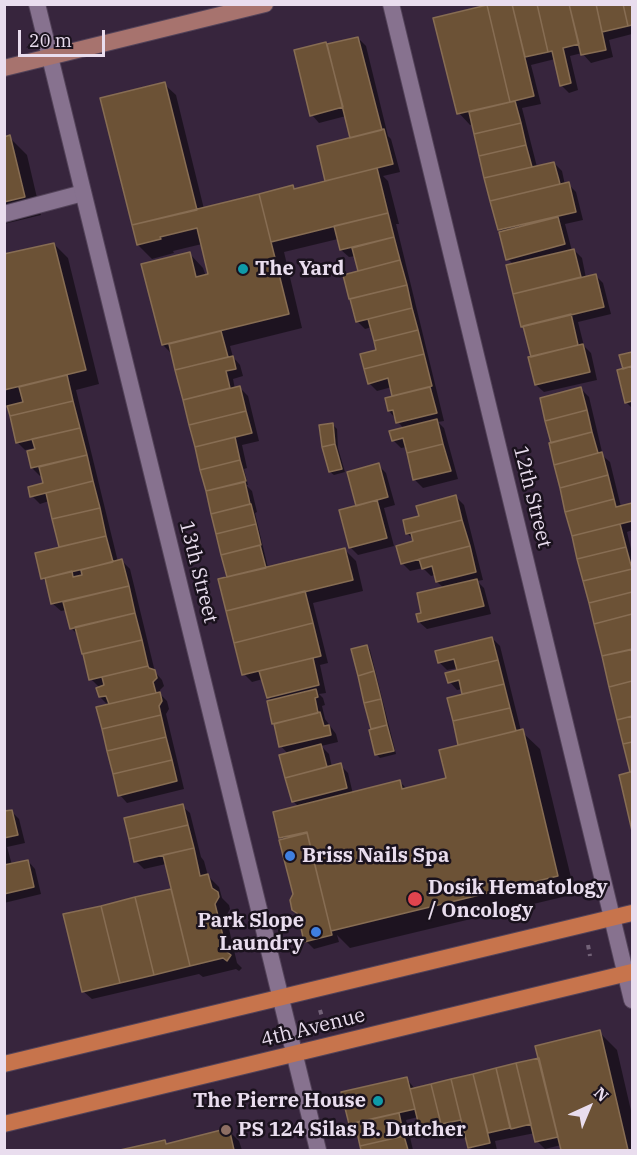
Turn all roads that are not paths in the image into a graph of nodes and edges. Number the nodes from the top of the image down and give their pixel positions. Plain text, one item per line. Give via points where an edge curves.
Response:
1 (37, 4) edge
2 (265, 4) edge
3 (391, 4) edge
4 (49, 57) junction
5 (4, 68) edge
6 (83, 193) junction
7 (4, 214) edge
8 (633, 913) edge
9 (613, 918) junction
10 (629, 972) edge
11 (281, 999) junction
12 (633, 1000) edge
13 (295, 1054) junction
14 (4, 1064) edge
15 (4, 1124) edge
16 (318, 1150) edge

1 - 4 street, 13th Street
2 - 4 main road
3 - 9 street, 12th Street
4 - 5 main road
4 - 6 street, 13th Street
6 - 7 street
6 - 11 street, 13th Street
8 - 9 main road, 4th Avenue
9 - 10 street, 12th Street
9 - 11 main road, 4th Avenue
10 - 12 street, 12th Street
10 - 13 main road, 4th Avenue
11 - 13 street, 13th Street
11 - 14 main road, 4th Avenue
13 - 15 main road, 4th Avenue
13 - 16 street, 13th Street

